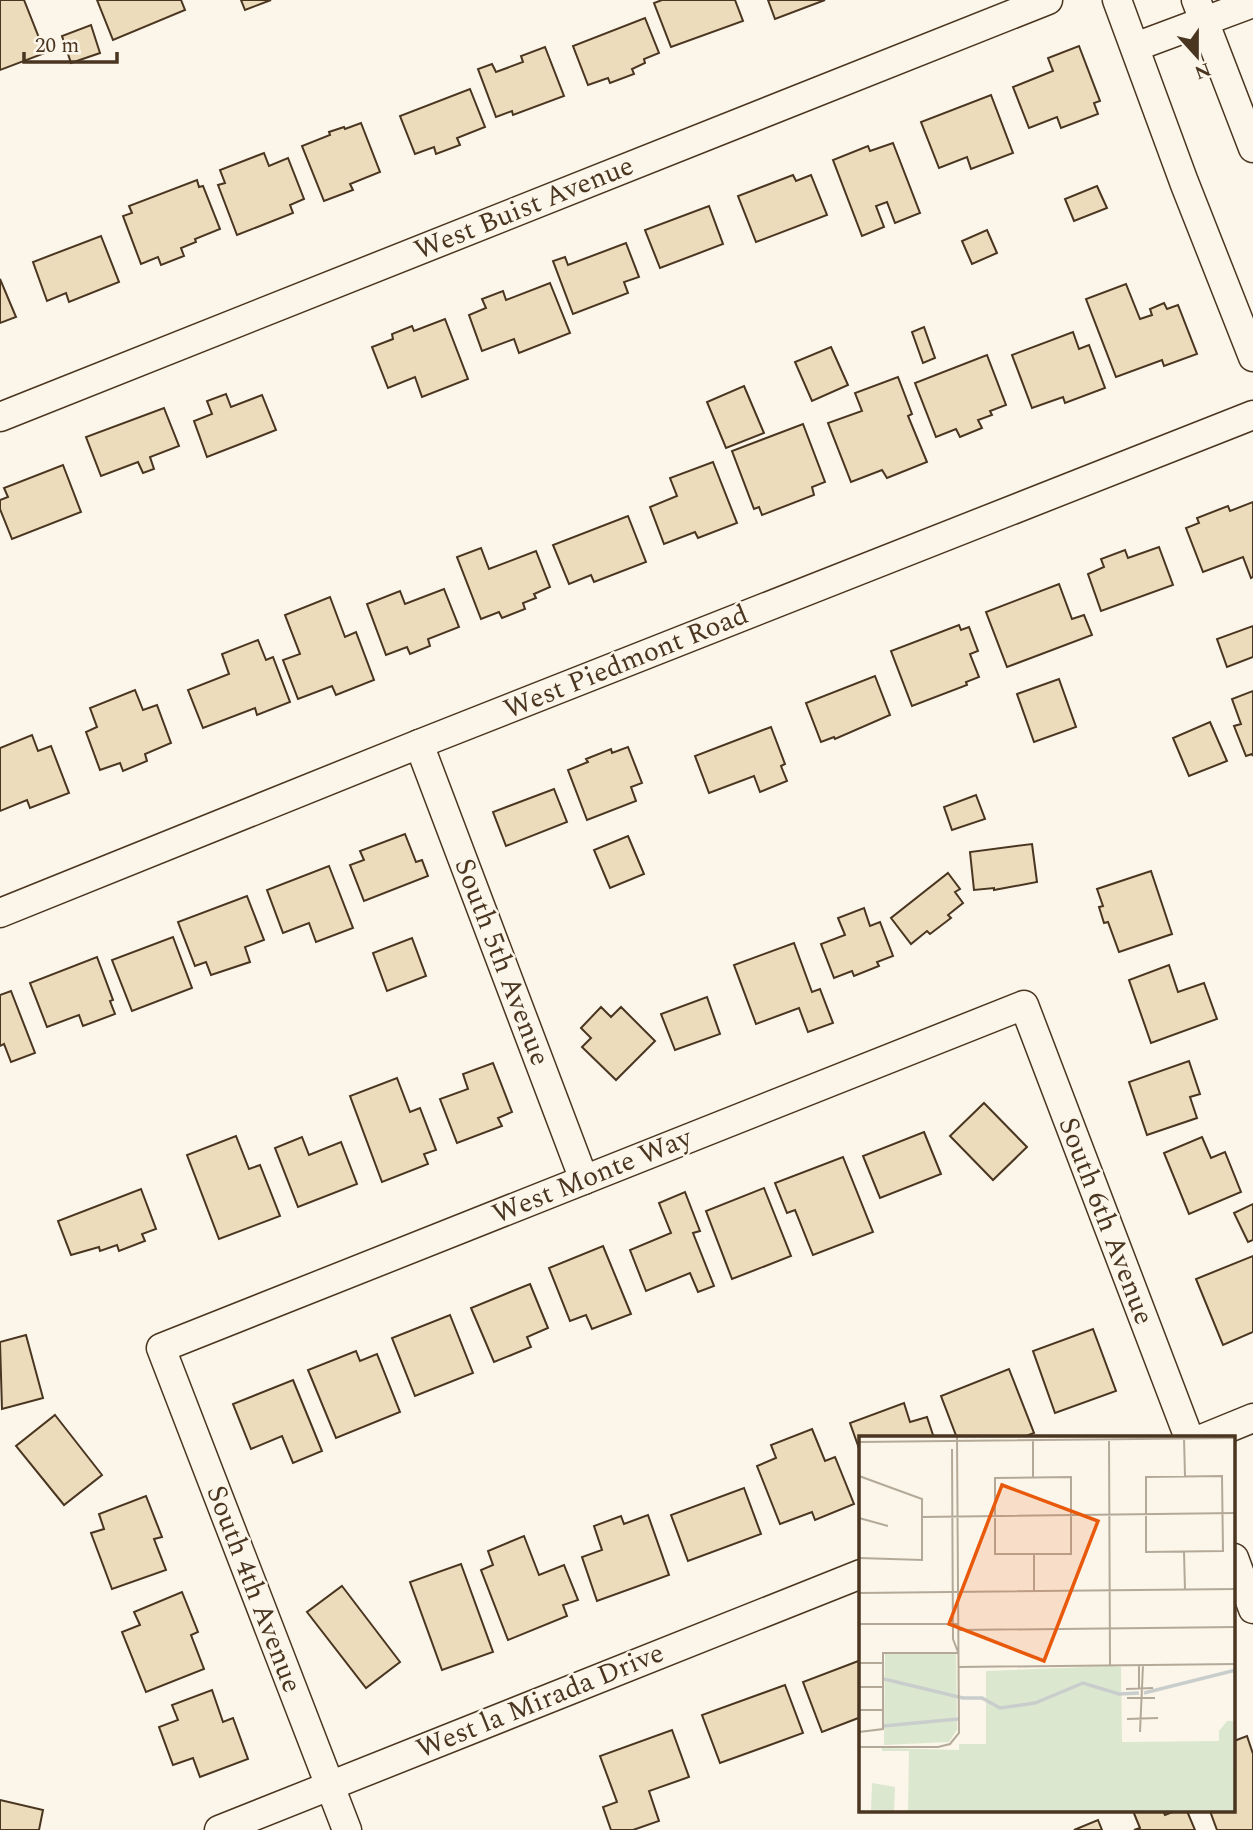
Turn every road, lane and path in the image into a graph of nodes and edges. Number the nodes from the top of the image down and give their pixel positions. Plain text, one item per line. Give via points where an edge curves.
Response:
1 (1048, 0) edge
2 (1117, 0) edge
3 (1253, 2) edge
4 (1200, 11) edge
5 (1135, 47) junction
6 (1253, 148) edge
7 (1253, 357) edge
8 (1253, 415) edge
9 (0, 417) edge
10 (419, 744) junction
11 (0, 913) edge
12 (1024, 1005) joint
13 (584, 1180) junction
14 (161, 1348) joint
15 (1253, 1418) edge
16 (1188, 1436) edge
17 (1209, 1436) edge
18 (1236, 1563) edge
19 (859, 1575) edge
20 (1253, 1609) edge
21 (329, 1785) junction
22 (219, 1830) edge
23 (346, 1830) edge

1 - 9 street, West Buist Avenue
2 - 5 street
3 - 4 street
4 - 5 street
4 - 6 street
5 - 7 street
8 - 10 street, West Piedmont Road
10 - 11 street, West Piedmont Road
10 - 13 street, South 5th Avenue
12 - 13 street, West Monte Way
12 - 16 street, South 6th Avenue
13 - 14 street, West Monte Way
14 - 21 street, South 4th Avenue
15 - 17 street
18 - 20 street
19 - 21 street, West la Mirada Drive
21 - 22 street, West la Mirada Drive
21 - 23 street, South 4th Avenue

